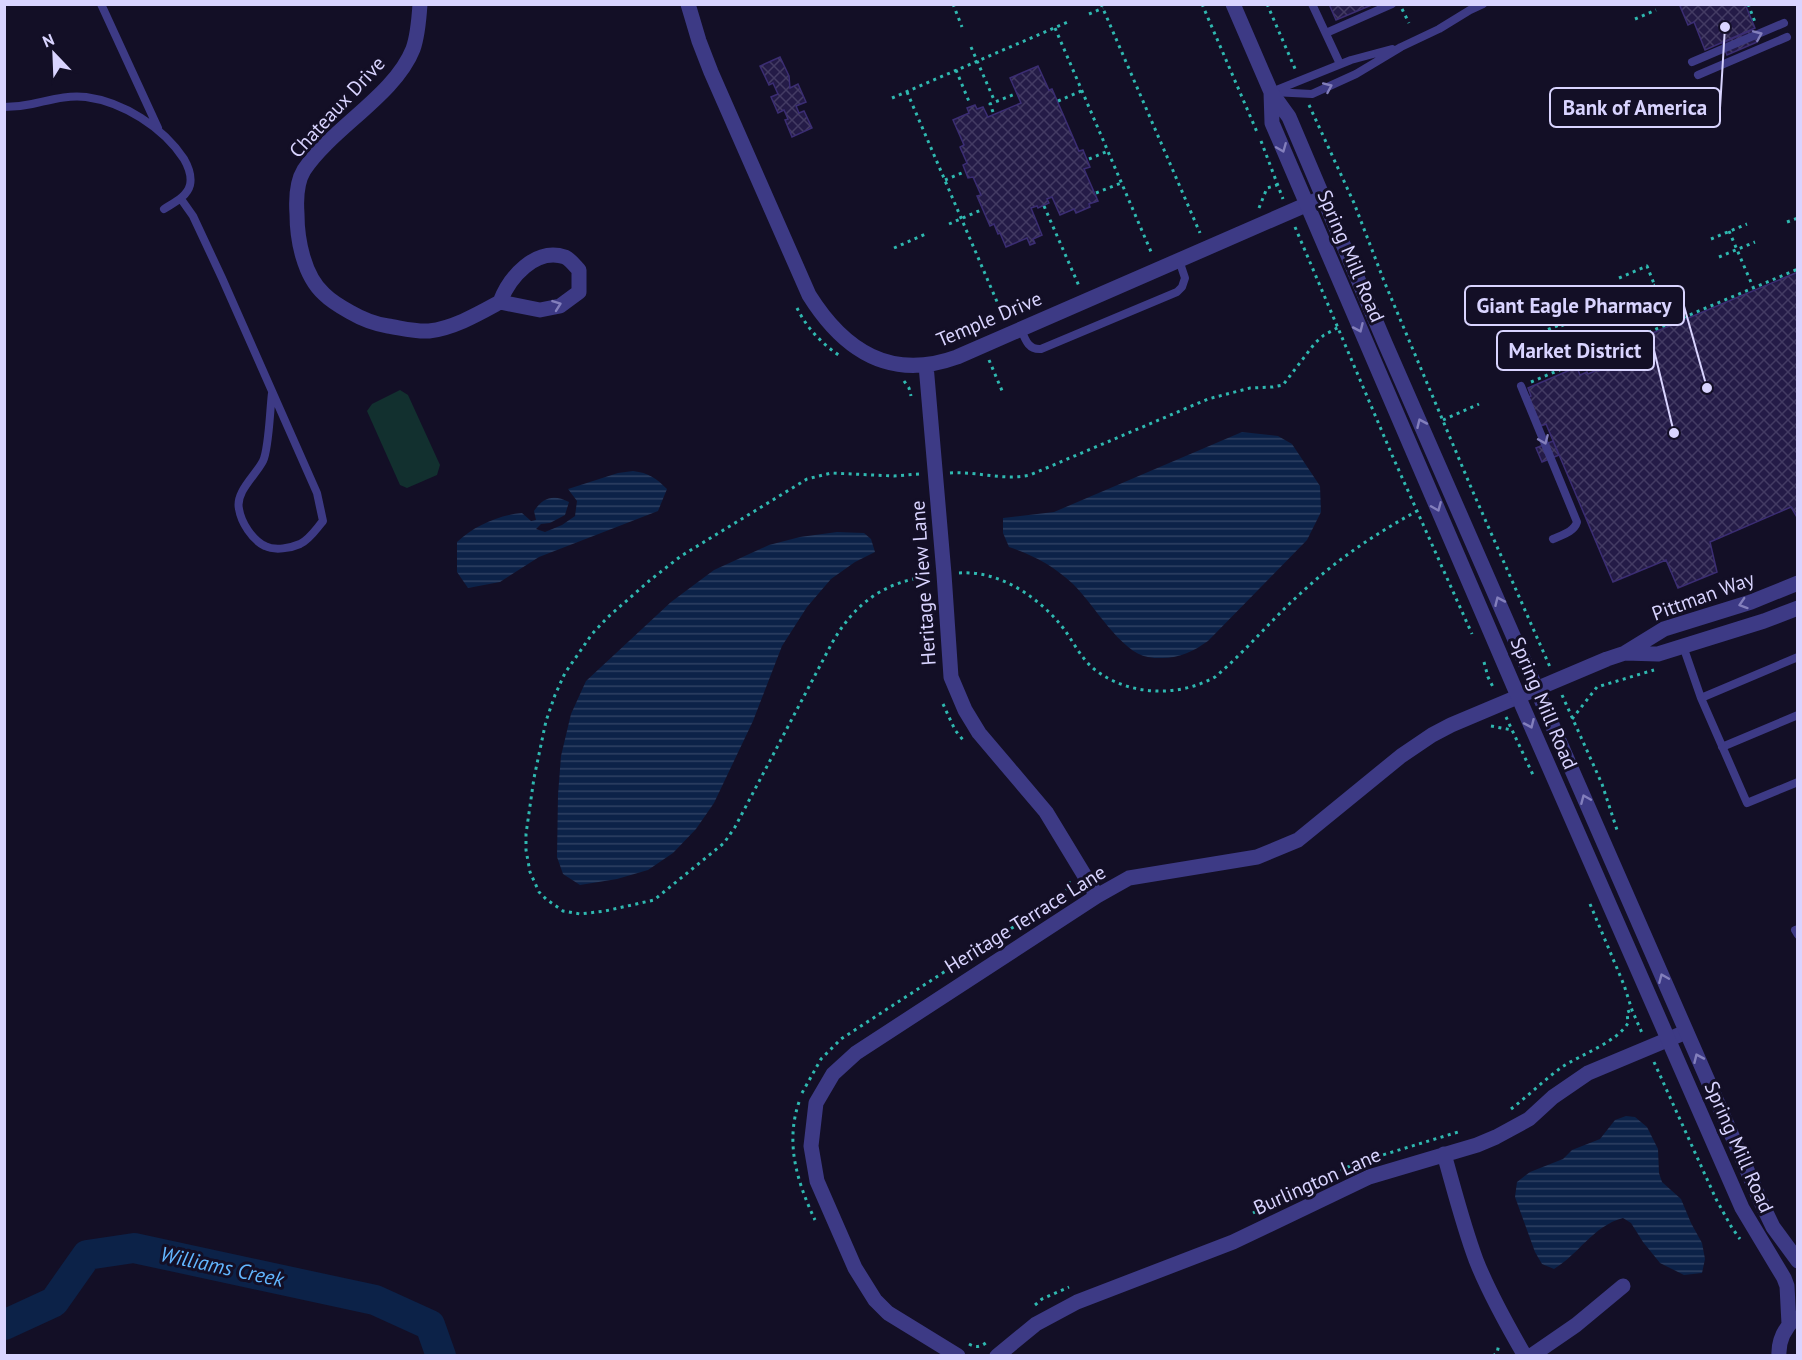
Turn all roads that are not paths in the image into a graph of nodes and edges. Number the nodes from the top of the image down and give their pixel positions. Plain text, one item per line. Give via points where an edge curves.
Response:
1 (101, 4) edge
2 (420, 4) edge
3 (688, 4) edge
4 (1233, 4) edge
5 (1312, 4) edge
6 (1392, 4) edge
7 (1483, 4) edge
8 (1784, 23) dead end
9 (1326, 33) junction
10 (1787, 37) dead end
11 (1401, 47) junction
12 (1692, 62) dead end
13 (1340, 64) junction
14 (1698, 75) dead end
15 (1271, 92) junction
16 (4, 107) edge
17 (158, 129) junction
18 (1324, 197) junction
19 (181, 198) junction
20 (1306, 205) junction
21 (164, 209) dead end
22 (1179, 260) junction
23 (500, 302) junction
24 (1021, 329) junction
25 (926, 365) junction
26 (1524, 385) road end
27 (272, 393) junction
28 (1553, 539) dead end
29 (1797, 583) edge
30 (1797, 608) edge
31 (1683, 646) junction
32 (1625, 653) junction
33 (1797, 657) edge
34 (1537, 688) junction
35 (1518, 696) junction
36 (1701, 698) junction
37 (1797, 715) edge
38 (1722, 747) junction
39 (1797, 782) edge
40 (1097, 896) junction
41 (1797, 929) edge
42 (1797, 935) edge
43 (1686, 1032) junction
44 (1668, 1040) junction
45 (1444, 1154) junction
46 (1797, 1261) edge
47 (1623, 1286) dead end
48 (1793, 1320) edge
49 (961, 1349) edge
50 (997, 1356) edge
51 (1524, 1356) edge
52 (1531, 1356) edge
53 (1779, 1356) edge

1 - 17 lane
2 - 23 street, Chateaux Drive via 417,36 401,69 303,172 296,195 301,247 310,275 323,294 359,317 382,325 428,331 455,325
3 - 25 street, Temple Drive via 715,82 808,295 837,333 873,357 892,364
4 - 15 street, Spring Mill Road
5 - 9 lane
6 - 9 lane
7 - 11 lane
12 -> 8 lane
9 - 13 lane
10 - 14 lane
11 - 13 lane
15 -> 11 lane via 1312,94
13 - 15 lane
15 - 18 street, Spring Mill Road via 1289,117
15 -> 20 street, Spring Mill Road via 1272,123
16 - 17 lane via 59,97 86,97 108,102
17 - 19 lane via 176,146 189,167 190,185
18 - 20 street, Temple Drive
34 -> 18 street, Spring Mill Road
19 - 21 lane
19 - 27 lane via 198,227
20 - 22 street, Temple Drive
20 -> 35 street, Spring Mill Road
22 - 24 street, Temple Drive
22 - 24 lane via 1185,278 1177,292 1041,349 1029,345
23 -> 23 street via 540,310 560,306 579,292 579,270 566,257 549,256 528,263
24 - 25 street, Temple Drive via 957,357
25 - 40 street, Heritage View Lane via 951,676 979,733 1046,813
26 -> 28 lane via 1577,522 1571,530
27 - 27 lane via 317,493 323,521 302,543 285,549 265,546 253,536 237,506 244,488 264,460
29 -> 32 street, Pittman Way via 1664,629
30 - 31 street, Pittman Way
31 - 32 street, Pittman Way via 1658,654
31 - 36 lane
32 - 34 street, Pittman Way
33 - 36 lane
34 - 35 street, Heritage Terrace Lane
43 -> 34 street, Spring Mill Road
35 - 40 street, Heritage Terrace Lane via 1451,725 1417,745 1298,840 1257,857 1129,878
35 -> 44 street, Spring Mill Road
36 - 38 lane
37 - 38 lane
38 - 39 lane via 1747,802
40 - 49 street, Heritage Terrace Lane via 855,1053 833,1074 816,1103 811,1146 818,1181 855,1268 875,1300 888,1312
41 - 42 lane
43 - 44 street, Burlington Lane
46 -> 43 street, Spring Mill Road via 1765,1210
44 - 45 street, Burlington Lane via 1588,1073 1553,1096 1529,1119 1496,1137
44 - 48 street, Spring Mill Road via 1745,1214 1780,1268
45 - 50 street, Burlington Lane via 1369,1177 1233,1242 1077,1302 1036,1324
45 - 51 street via 1477,1262
47 - 52 street
48 - 53 street via 1782,1337

